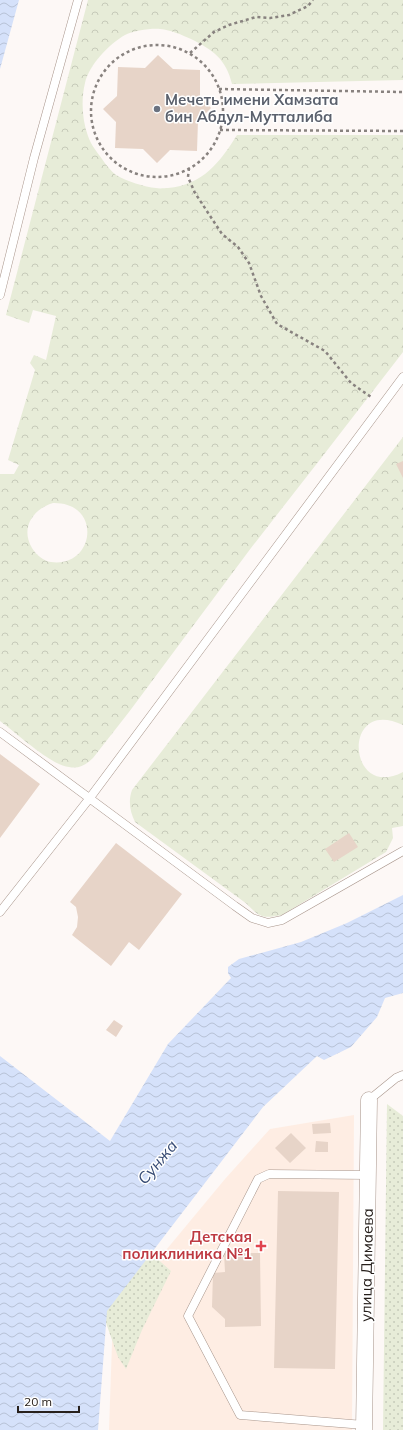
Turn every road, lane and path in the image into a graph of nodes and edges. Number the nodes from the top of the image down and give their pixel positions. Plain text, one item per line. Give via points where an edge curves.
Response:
1 (78, 0) edge
2 (312, 0) edge
3 (190, 53) junction
4 (219, 89) junction
5 (403, 92) edge
6 (220, 130) junction
7 (403, 131) edge
8 (189, 168) junction
9 (0, 295) edge
10 (403, 377) edge
11 (384, 402) junction
12 (0, 732) edge
13 (89, 799) junction
14 (403, 851) edge
15 (0, 912) edge
16 (403, 1075) edge
17 (369, 1100) joint
18 (368, 1175) junction
19 (364, 1427) edge

1 - 9 lane via 34,158
2 - 3 path via 308,6 289,15 256,17 229,25 214,32
3 - 4 path via 204,63 217,81
3 - 8 path via 164,44 142,45 121,54 104,69 94,88 90,111 97,138 104,151 119,166 139,175 160,177 182,173
4 - 5 path
4 - 6 path via 223,103
6 - 7 path
6 - 8 path via 214,145 200,162
8 - 11 path via 188,177 195,193 222,234 238,247 250,263 261,296 277,324 325,351 351,383 369,396
10 - 11 lane
11 - 13 lane
12 - 13 lane
13 - 14 lane via 234,906 252,918 268,923 282,920
13 - 15 lane
16 - 17 lane
17 - 18 street, улица Димаева
18 - 19 street, улица Димаева
18 - 19 lane via 269,1174 258,1179 188,1316 240,1415

